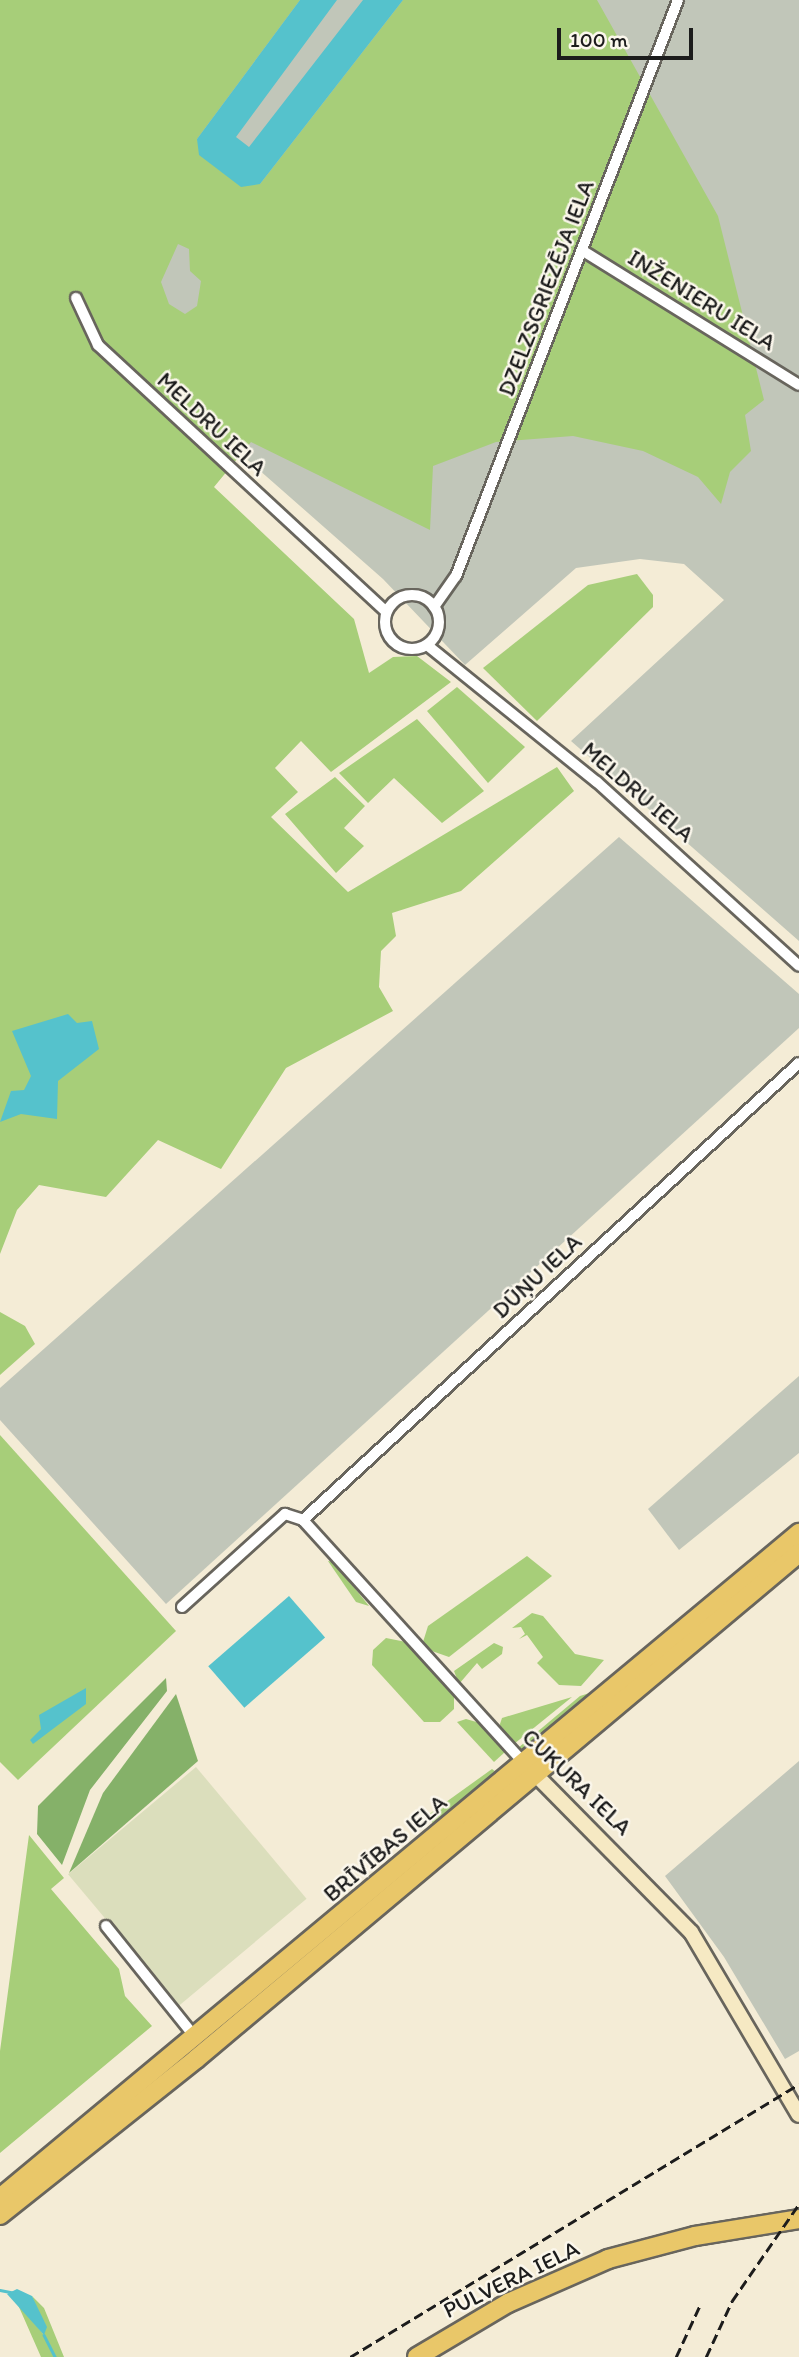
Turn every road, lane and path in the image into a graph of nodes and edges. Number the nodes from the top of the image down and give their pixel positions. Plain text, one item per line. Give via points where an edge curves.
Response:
1 (678, 0) edge
2 (583, 251) junction
3 (76, 298) dead end
4 (799, 385) edge
5 (430, 603) junction
6 (390, 607) junction
7 (431, 641) junction
8 (799, 966) edge
9 (799, 1063) edge
10 (303, 1520) junction
11 (799, 1533) edge
12 (799, 1553) edge
13 (181, 1607) dead end
14 (530, 1769) junction
15 (106, 1926) dead end
16 (195, 2037) junction
17 (799, 2115) edge
18 (0, 2198) edge
19 (0, 2215) edge
20 (798, 2221) edge
21 (417, 2357) edge

1 - 2 street, DZELZSGRIEZĒJA IELA
2 - 4 street, INŽENIERU IELA
2 - 5 street, DZELZSGRIEZĒJA IELA via 447,587
3 - 6 street, MELDRU IELA via 97,345 211,456
5 - 6 street via 409,595
5 - 7 street
6 - 7 street via 386,632 396,645
7 - 8 street, MELDRU IELA via 597,782
9 - 10 street, DŪŅU IELA
10 - 13 street, CUKURA IELA via 285,1514
10 - 14 street, CUKURA IELA
11 - 14 highway, BRĪVĪBAS IELA
12 - 14 highway, BRĪVĪBAS IELA
14 - 16 highway, BRĪVĪBAS IELA
14 - 17 main road, CUKURA IELA via 691,1932
14 - 19 highway, BRĪVĪBAS IELA
15 - 16 street
16 - 18 highway, BRĪVĪBAS IELA
20 - 21 highway, PULVERA IELA via 695,2236 608,2259 508,2303

